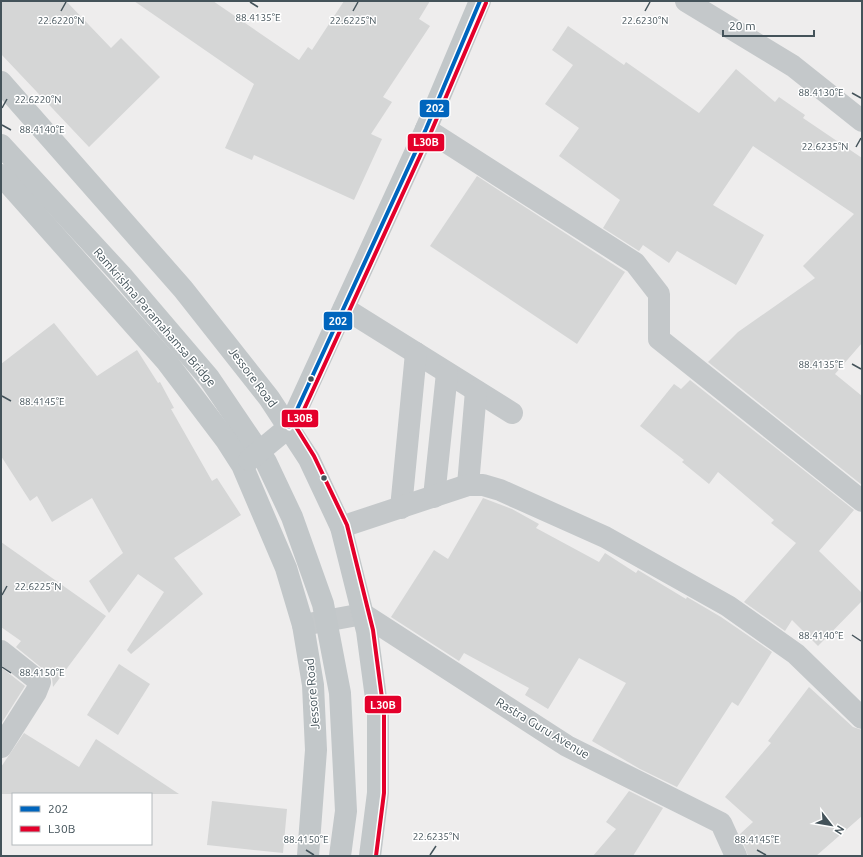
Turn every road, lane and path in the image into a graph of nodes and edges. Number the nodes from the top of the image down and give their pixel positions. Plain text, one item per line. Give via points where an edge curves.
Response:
1 (480, 1) edge
2 (686, 1) edge
3 (1, 82) edge
4 (862, 120) edge
5 (426, 129) junction
6 (1, 145) edge
7 (1, 175) edge
8 (344, 308) junction
9 (416, 353) junction
10 (447, 373) junction
11 (476, 391) junction
12 (512, 413) dead end
13 (289, 427) junction
14 (242, 465) junction
15 (468, 486) junction
16 (434, 497) junction
17 (862, 501) edge
18 (401, 508) junction
19 (341, 527) junction
20 (362, 614) junction
21 (303, 625) junction
22 (1, 651) edge
23 (862, 718) edge
24 (1, 747) edge
25 (308, 856) edge
26 (340, 856) edge
27 (370, 856) edge
28 (736, 856) edge

1 - 5 main road
2 - 4 street via 793,66
3 - 13 main road, Jessore Road via 183,289
5 - 8 main road
5 - 17 street via 635,263 659,294 659,339
6 - 26 main road, Ramkrishna Paramahamsa Bridge via 121,275 209,378 266,462 292,517 322,604 340,693 346,811
7 - 14 main road, Jessore Road via 167,362
8 - 9 street
8 - 13 main road
9 - 10 street
9 - 18 street
10 - 11 street
10 - 16 street
11 - 12 street
11 - 15 street
13 - 14 main road
13 - 19 main road, Jessore Road via 309,459
14 - 21 main road, Jessore Road via 286,568
15 - 16 street
15 - 23 street via 483,485 500,490 605,537 728,606 796,654
16 - 18 street
18 - 19 street
19 - 20 main road, Jessore Road
20 - 21 street
20 - 27 main road, Jessore Road via 367,631 378,713 378,793
20 - 28 street, Rastra Guru Avenue via 567,746 721,823
21 - 25 main road, Jessore Road via 313,685 316,750
22 - 24 street via 40,682

